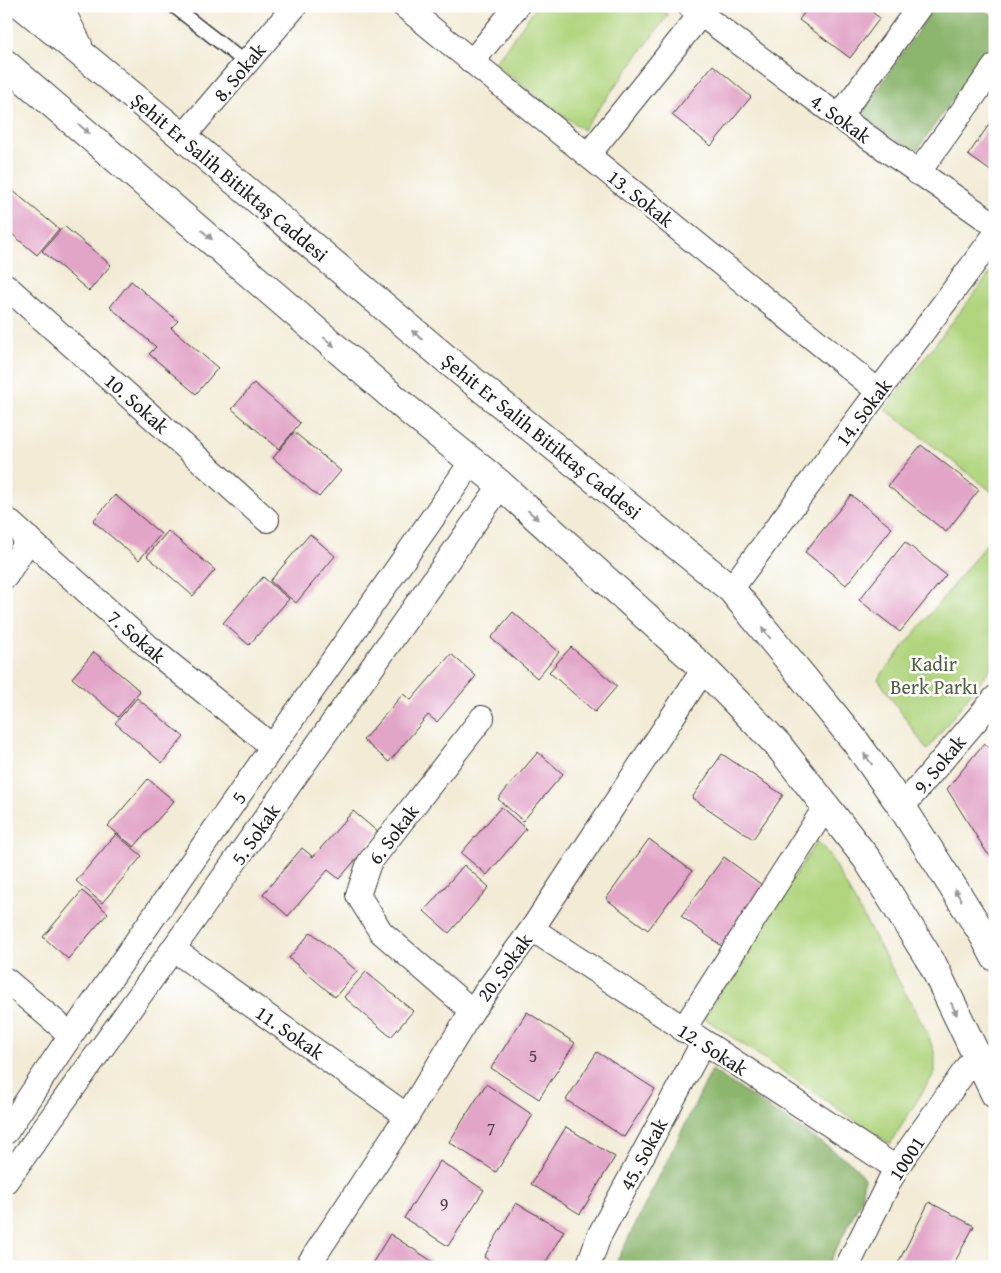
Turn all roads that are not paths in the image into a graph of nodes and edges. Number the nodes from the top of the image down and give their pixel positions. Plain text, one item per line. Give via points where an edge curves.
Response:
1 (23, 6) edge
2 (58, 6) edge
3 (173, 6) edge
4 (294, 6) edge
5 (404, 6) edge
6 (517, 6) edge
7 (920, 6) edge
8 (696, 10) edge
9 (85, 57) junction
10 (472, 62) junction
11 (246, 63) junction
12 (6, 64) edge
13 (995, 66) edge
14 (6, 88) edge
15 (51, 100) junction
16 (839, 117) junction
17 (183, 137) junction
18 (588, 155) junction
19 (918, 173) junction
20 (995, 226) edge
21 (995, 235) edge
22 (6, 286) edge
23 (878, 391) junction
24 (471, 463) junction
25 (501, 485) junction
26 (6, 519) edge
27 (267, 520) dead end
28 (28, 539) junction
29 (6, 576) edge
30 (731, 589) junction
31 (704, 669) junction
32 (995, 698) edge
33 (482, 718) dead end
34 (273, 747) junction
35 (826, 806) junction
36 (902, 807) junction
37 (532, 929) junction
38 (989, 946) edge
39 (173, 949) junction
40 (6, 980) edge
41 (472, 1011) junction
42 (683, 1030) junction
43 (71, 1035) junction
44 (703, 1043) junction
45 (976, 1055) junction
46 (995, 1094) edge
47 (407, 1116) junction
48 (6, 1132) edge
49 (896, 1168) junction
50 (6, 1181) edge
51 (309, 1266) edge
52 (588, 1267) edge
53 (847, 1267) edge

1 - 9 main road, Şehit Er Salih Bitiktaş Caddesi
2 - 9 main road
3 - 11 lane
4 - 11 street, 8. Sokak
5 - 10 street, 13. Sokak
6 - 10 street
7 - 16 street
8 - 16 street, 4. Sokak
8 - 18 street
9 - 17 main road, Şehit Er Salih Bitiktaş Caddesi
10 - 18 street, 13. Sokak
11 - 17 street, 8. Sokak
12 - 15 main road
13 - 19 street
14 - 15 main road
15 -> 24 main road
16 - 19 street, 4. Sokak
30 -> 17 main road, Şehit Er Salih Bitiktaş Caddesi via 463,373
18 - 23 street, 13. Sokak
19 - 20 street, 4. Sokak
21 - 23 street, 14. Sokak
22 - 27 street, 10. Sokak
23 - 30 street, 14. Sokak
24 - 25 main road
24 - 34 street, 5
25 -> 31 main road
25 - 39 street, 5. Sokak
26 - 28 street, 7. Sokak
28 - 29 street
28 - 34 street, 7. Sokak via 150,648
36 -> 30 main road, Şehit Er Salih Bitiktaş Caddesi via 855,740
31 - 35 main road via 778,745
31 - 37 street, 20. Sokak
32 - 36 street, 9. Sokak
33 - 41 street, 6. Sokak via 369,863 358,896 381,932
34 - 43 street, 5
35 - 42 street
35 -> 45 main road via 867,860 933,965
38 -> 36 main road, Şehit Er Salih Bitiktaş Caddesi
37 - 41 street, 20. Sokak
37 - 42 street, 12. Sokak
39 - 47 street, 11. Sokak
39 - 50 street, 5. Sokak
40 - 43 street
41 - 47 street, 20. Sokak
42 - 44 street, 12. Sokak
43 - 48 street, 5
44 - 49 street, 12. Sokak
44 - 52 street, 45. Sokak via 599,1236
45 - 46 main road
45 - 49 street, 10001
47 - 51 street, 20. Sokak
49 - 53 street, 10001

